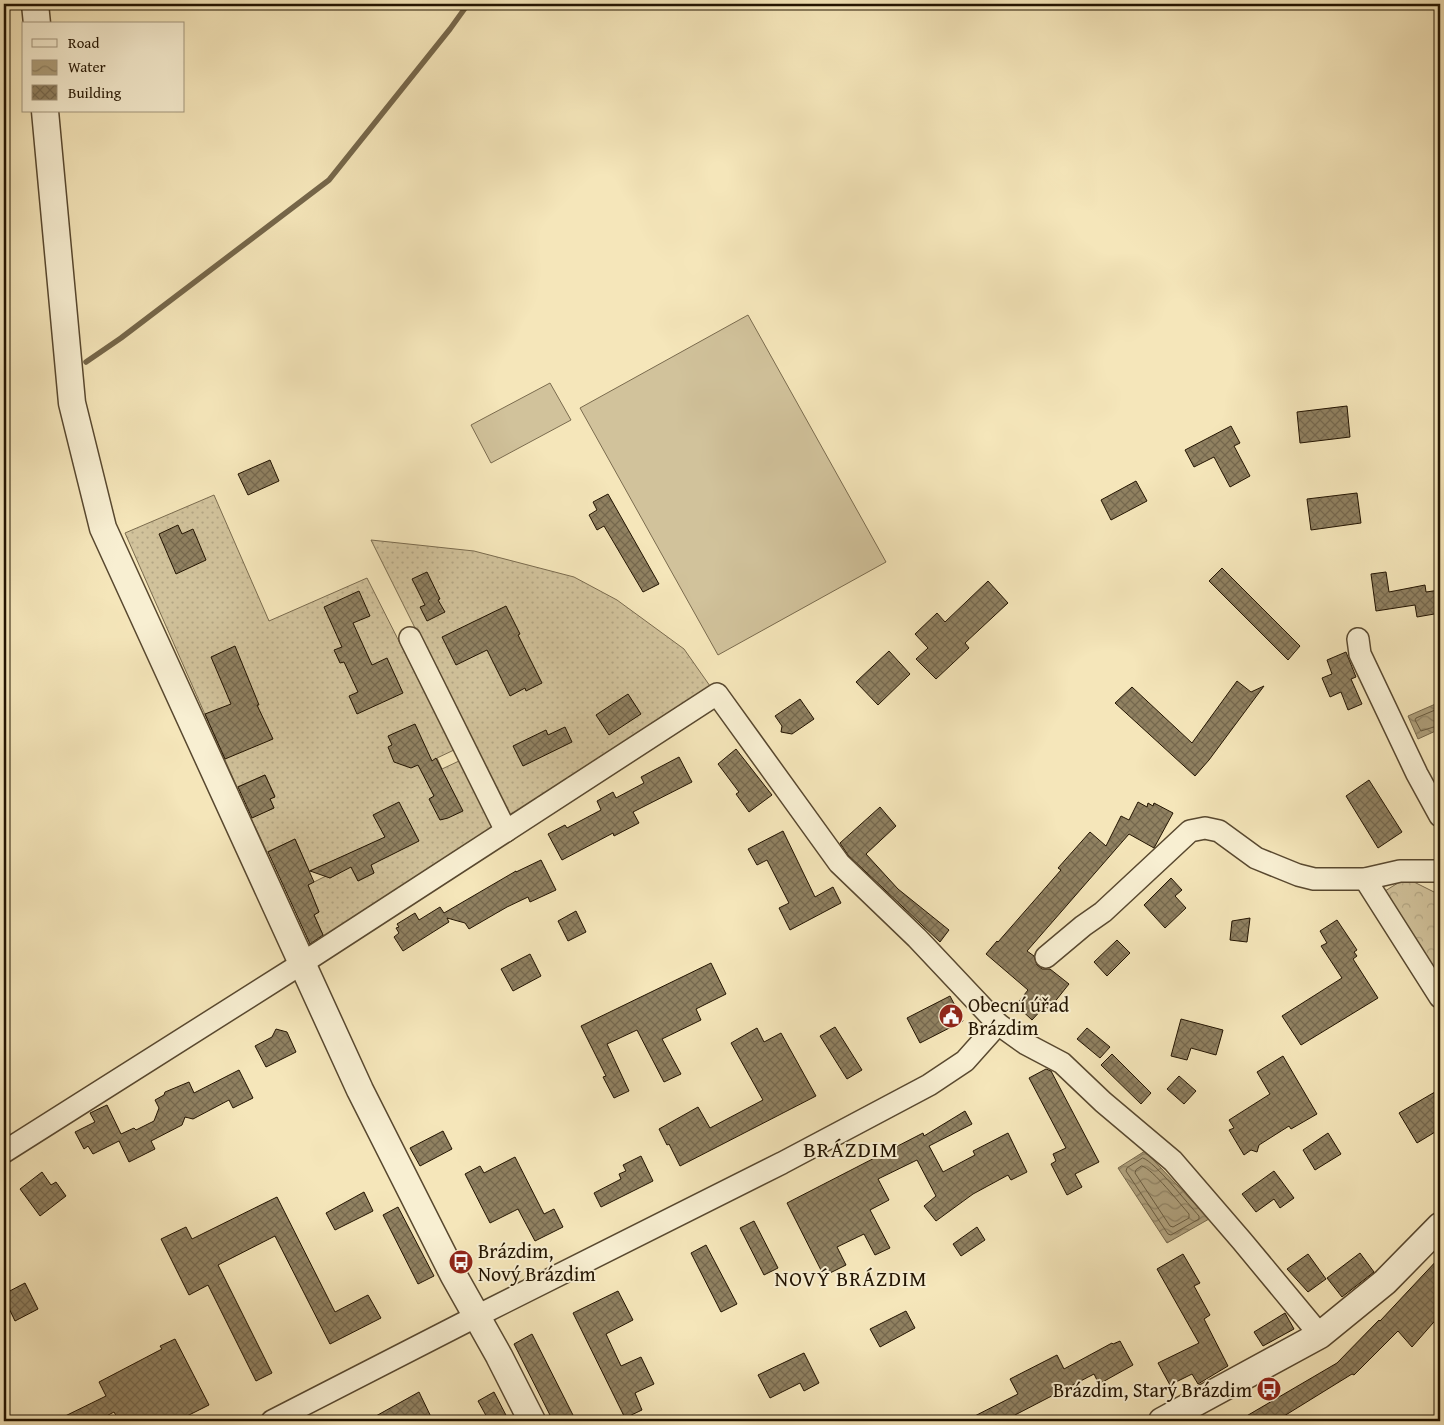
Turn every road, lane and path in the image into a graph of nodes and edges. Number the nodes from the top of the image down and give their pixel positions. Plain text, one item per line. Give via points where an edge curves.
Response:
1 (35, 4) edge
2 (37, 22) edge
3 (45, 112) edge
4 (410, 638) dead end
5 (1358, 639) dead end
6 (1440, 816) edge
7 (506, 831) junction
8 (1440, 872) edge
9 (1365, 879) junction
10 (1046, 957) dead end
11 (301, 964) junction
12 (1440, 997) edge
13 (998, 1024) junction
14 (4, 1152) edge
15 (1440, 1226) edge
16 (477, 1316) junction
17 (1320, 1335) junction
18 (272, 1421) edge
19 (532, 1421) edge
20 (1162, 1421) edge

1 - 2 street
3 - 11 street via 72,403 103,528
4 - 7 street
5 - 6 street via 1360,654
7 - 11 street
7 - 13 street via 717,694 839,863 917,938
8 - 9 street via 1400,871
9 - 10 street via 1314,879 1256,858 1219,831 1205,828 1190,831 1103,912
9 - 12 street
11 - 14 street
11 - 16 street via 360,1090
13 - 16 street via 966,1061 929,1085 782,1163
13 - 17 street via 1026,1044 1062,1063 1173,1161
15 - 17 street via 1385,1282
16 - 18 street
16 - 19 street
17 - 20 street

